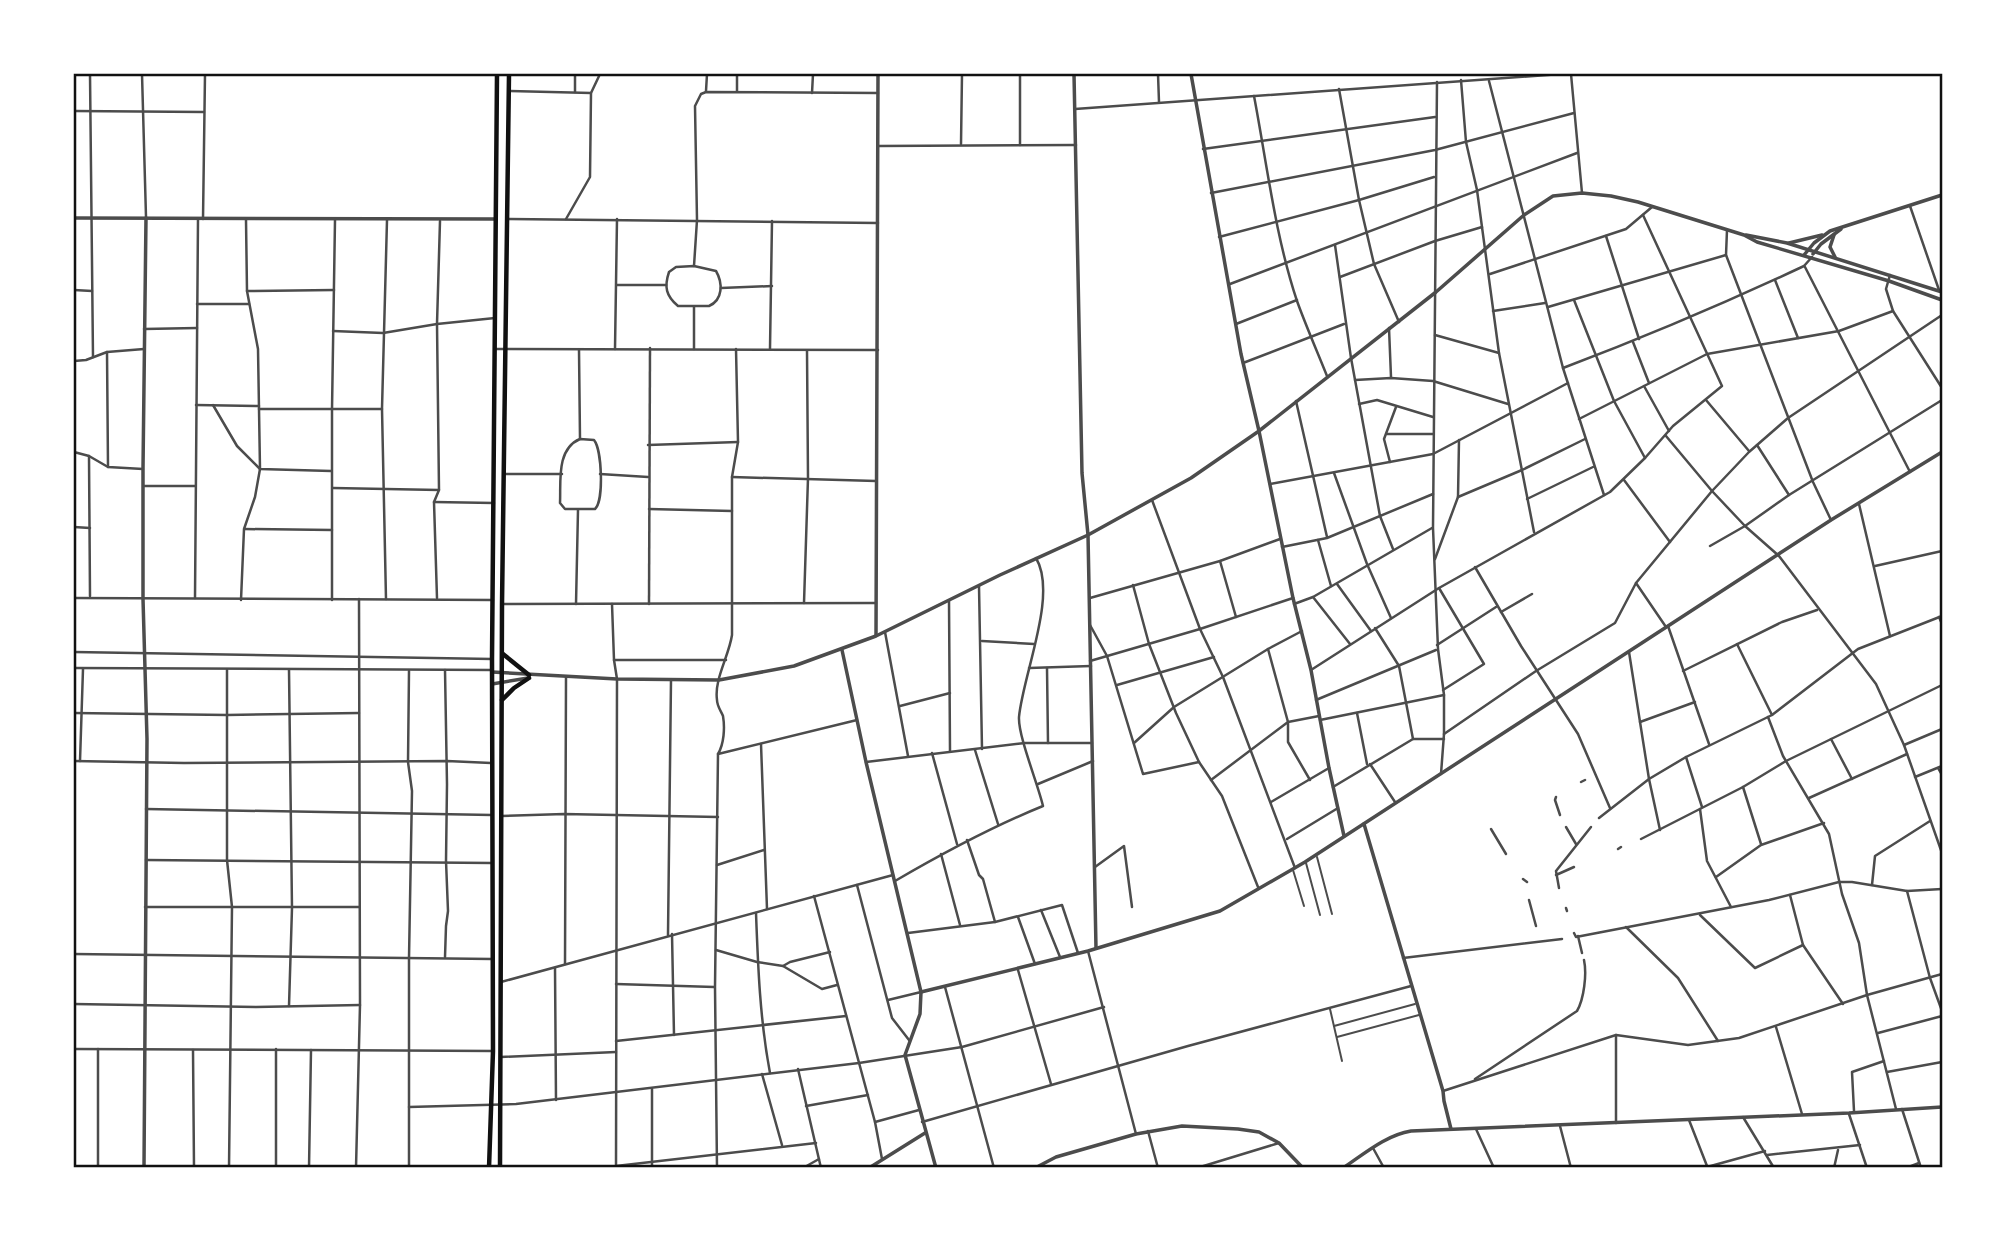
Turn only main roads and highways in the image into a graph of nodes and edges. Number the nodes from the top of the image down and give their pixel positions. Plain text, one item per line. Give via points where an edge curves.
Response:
1 (497, 74) edge
2 (509, 74) edge
3 (502, 653) junction
4 (502, 701) junction
5 (489, 1167) edge
6 (500, 1167) edge

1 - 5 main road
2 - 3 main road
3 - 4 main road
3 - 4 main road via 529,677
4 - 6 main road

